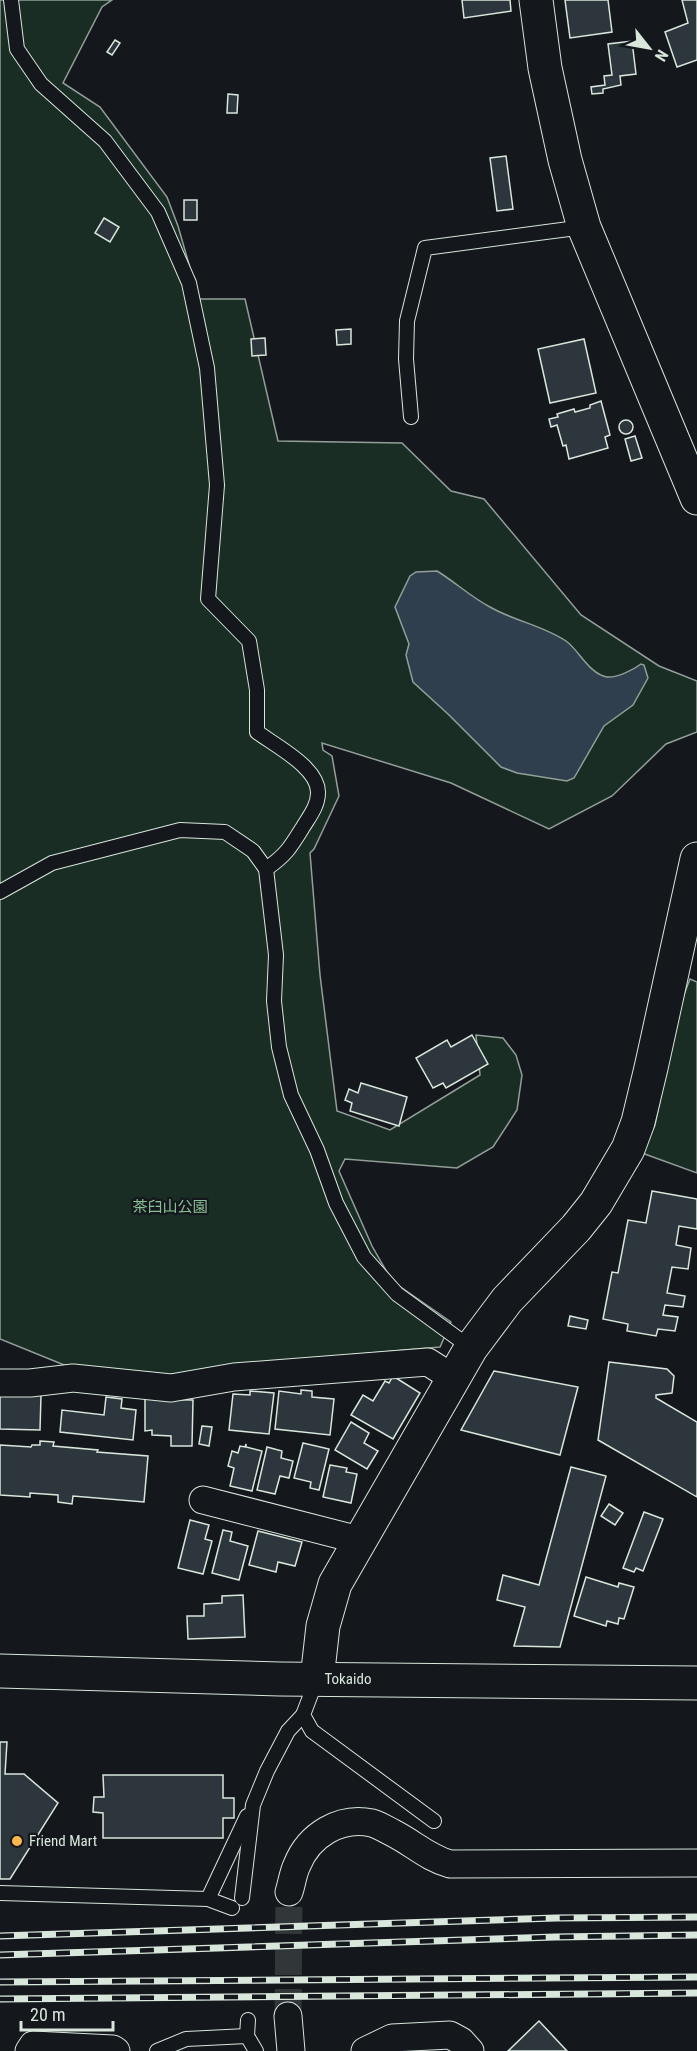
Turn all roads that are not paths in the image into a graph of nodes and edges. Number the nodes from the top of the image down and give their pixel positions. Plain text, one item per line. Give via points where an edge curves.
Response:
1 (10, 0) edge
2 (536, 0) edge
3 (584, 227) junction
4 (411, 417) dead end
5 (697, 498) edge
6 (697, 859) edge
7 (266, 869) junction
8 (0, 892) edge
9 (691, 910) edge
10 (471, 1347) junction
11 (453, 1378) junction
12 (0, 1383) edge
13 (203, 1500) dead end
14 (359, 1540) junction
15 (0, 1671) edge
16 (317, 1679) junction
17 (697, 1683) edge
18 (303, 1715) junction
19 (253, 1805) junction
20 (434, 1821) dead end
21 (697, 1863) edge
22 (289, 1892) tunnel mouth
23 (0, 1893) edge
24 (208, 1899) junction
25 (288, 2016) tunnel mouth
26 (248, 2020) dead end
27 (247, 2036) junction
28 (29, 2051) edge
29 (116, 2051) edge
30 (157, 2051) edge
31 (256, 2051) edge
32 (291, 2051) edge
33 (365, 2051) edge
34 (470, 2051) edge

1 - 7 lane via 17,49 41,84 105,141 158,212 189,283 207,368 217,485 208,599 249,641 257,690 257,732 302,764 315,778 318,793 314,810 284,857
2 - 3 main road via 545,68
3 - 4 lane via 425,248 407,321
3 - 5 main road
6 - 9 main road
7 - 8 lane via 253,851 225,832 180,830 52,863
7 - 10 lane via 276,955 274,1001 279,1047 291,1095 336,1203 364,1257 397,1294
9 - 10 main road via 628,1149 596,1203 507,1300
10 - 11 main road
11 - 12 street via 428,1362 234,1377 171,1388 73,1378
11 - 14 main road
13 - 14 street
14 - 16 main road via 328,1604
15 - 16 main road, Tokaido
16 - 17 main road, Tokaido
16 - 18 lane
18 - 19 lane via 288,1731
18 - 20 lane via 312,1731
19 - 24 lane
19 - 24 lane via 237,1903
21 - 22 street via 450,1864 435,1860 372,1823 352,1822 327,1828 310,1843 297,1863
23 - 24 lane
25 - 32 street
26 - 27 lane
27 - 30 lane via 186,2039
27 - 31 lane
28 - 29 street via 33,2045
33 - 34 street via 392,2038 450,2035

